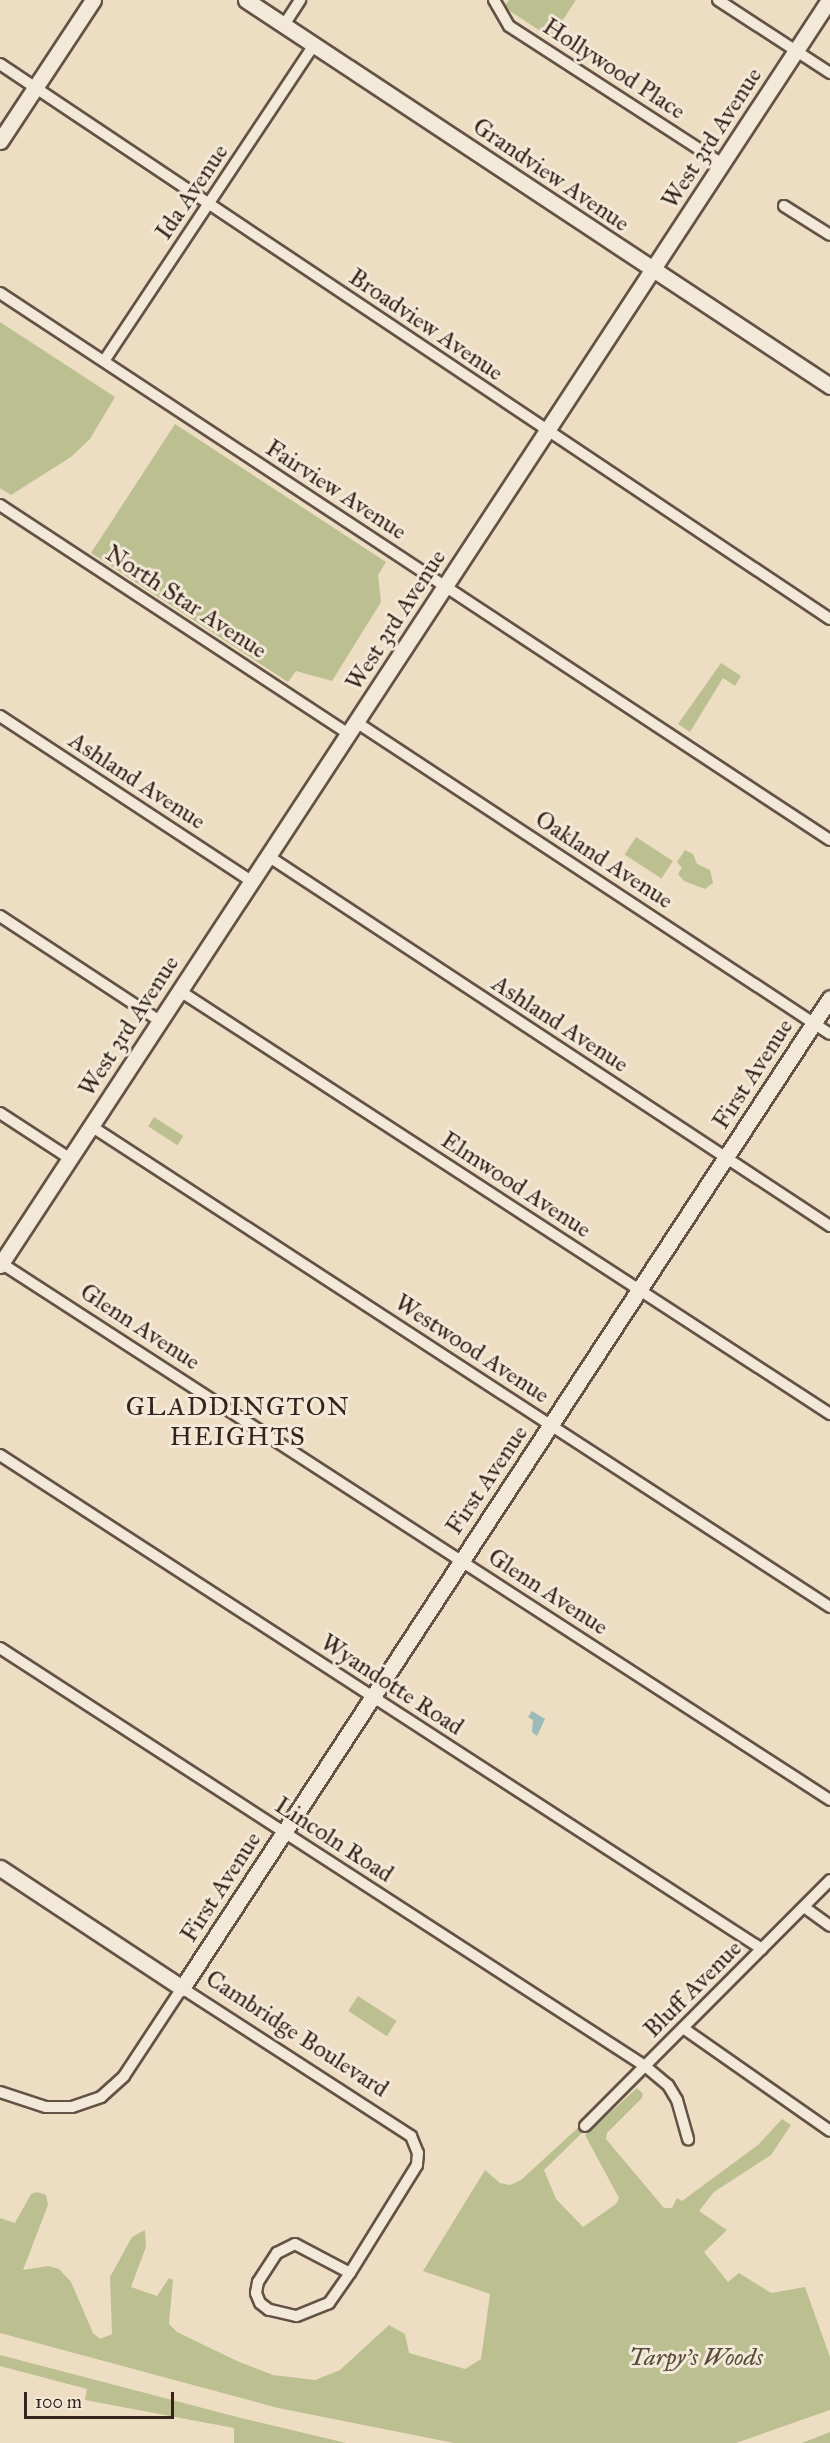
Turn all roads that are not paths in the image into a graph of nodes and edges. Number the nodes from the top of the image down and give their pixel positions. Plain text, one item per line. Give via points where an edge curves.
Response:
1 (93, 0) edge
2 (246, 0) edge
3 (300, 0) edge
4 (494, 0) edge
5 (718, 0) edge
6 (829, 0) edge
7 (284, 25) junction
8 (314, 45) junction
9 (796, 51) junction
10 (0, 64) edge
11 (830, 73) edge
12 (34, 89) junction
13 (0, 141) edge
14 (722, 164) junction
15 (208, 205) junction
16 (784, 206) dead end
17 (830, 235) edge
18 (653, 270) junction
19 (0, 294) edge
20 (104, 361) junction
21 (830, 386) edge
22 (546, 430) junction
23 (0, 505) edge
24 (444, 586) junction
25 (830, 619) edge
26 (0, 716) edge
27 (352, 728) junction
28 (830, 840) edge
29 (268, 856) junction
30 (251, 881) junction
31 (0, 916) edge
32 (180, 991) junction
33 (830, 998) edge
34 (160, 1021) junction
35 (814, 1023) junction
36 (830, 1034) edge
37 (0, 1113) edge
38 (91, 1126) junction
39 (69, 1158) junction
40 (726, 1158) junction
41 (830, 1226) edge
42 (1, 1264) edge
43 (639, 1290) junction
44 (830, 1414) edge
45 (550, 1425) junction
46 (0, 1455) edge
47 (461, 1561) junction
48 (830, 1607) edge
49 (0, 1648) edge
50 (373, 1696) junction
51 (830, 1800) edge
52 (284, 1832) junction
53 (0, 1868) edge
54 (830, 1880) edge
55 (804, 1907) junction
56 (830, 1926) edge
57 (762, 1949) junction
58 (182, 1988) junction
59 (683, 2028) junction
60 (645, 2066) junction
61 (0, 2092) edge
62 (585, 2126) dead end
63 (830, 2131) edge
64 (688, 2139) dead end
65 (350, 2273) junction

1 - 12 street
2 - 7 street, Grandview Avenue
3 - 7 street
4 - 14 street, Hollywood Place via 509,26
5 - 9 street
6 - 9 street, West 3rd Avenue
7 - 8 street, Grandview Avenue
8 - 15 street, Ida Avenue
8 - 18 street, Grandview Avenue
9 - 11 street
9 - 14 street, West 3rd Avenue
10 - 12 street, Broadview Avenue
12 - 13 street
12 - 15 street, Broadview Avenue
14 - 18 street, West 3rd Avenue
15 - 20 street, Ida Avenue
15 - 22 street, Broadview Avenue
16 - 17 street
18 - 21 street, Grandview Avenue
18 - 22 street, West 3rd Avenue
19 - 20 street, Fairview Avenue
20 - 24 street, Fairview Avenue
22 - 24 street, West 3rd Avenue
22 - 25 street, Broadview Avenue
23 - 27 street, North Star Avenue
24 - 27 street, West 3rd Avenue
24 - 28 street, Fairview Avenue
26 - 30 street, Ashland Avenue
27 - 29 street, West 3rd Avenue
27 - 35 street, Oakland Avenue
29 - 30 street, West 3rd Avenue
29 - 40 street, Ashland Avenue
30 - 32 street, West 3rd Avenue
31 - 34 street
32 - 34 street, West 3rd Avenue
32 - 43 street, Elmwood Avenue
33 - 35 street, First Avenue
34 - 38 street, West 3rd Avenue
35 - 36 street, Oakland Avenue
35 - 40 street, First Avenue
37 - 39 street
38 - 39 street, West 3rd Avenue
38 - 45 street, Westwood Avenue
39 - 42 street, West 3rd Avenue
40 - 41 street, Ashland Avenue
40 - 43 street, First Avenue
42 - 47 street, Glenn Avenue
43 - 44 street, Elmwood Avenue
43 - 45 street, First Avenue
45 - 47 street, First Avenue
45 - 48 street, Westwood Avenue
46 - 50 street, Wyandotte Road
47 - 50 street, First Avenue
47 - 51 street, Glenn Avenue
49 - 52 street, Lincoln Road
50 - 52 street, First Avenue
50 - 57 street, Wyandotte Road
52 - 58 street, First Avenue
52 - 60 street, Lincoln Road
53 - 58 street, Cambridge Boulevard
54 - 55 street, Bluff Avenue
55 - 56 street
55 - 57 street, Bluff Avenue
57 - 59 street, Bluff Avenue
58 - 61 street via 124,2076 101,2097 72,2107 46,2107
58 - 65 street, Cambridge Boulevard via 405,2130 415,2144 417,2165 410,2180
59 - 60 street, Bluff Avenue
59 - 63 street
60 - 62 street, Bluff Avenue
60 - 64 street, Lincoln Road via 672,2093 683,2115
65 - 65 street via 334,2299 307,2314 269,2310 256,2293 258,2282 285,2246 306,2247

